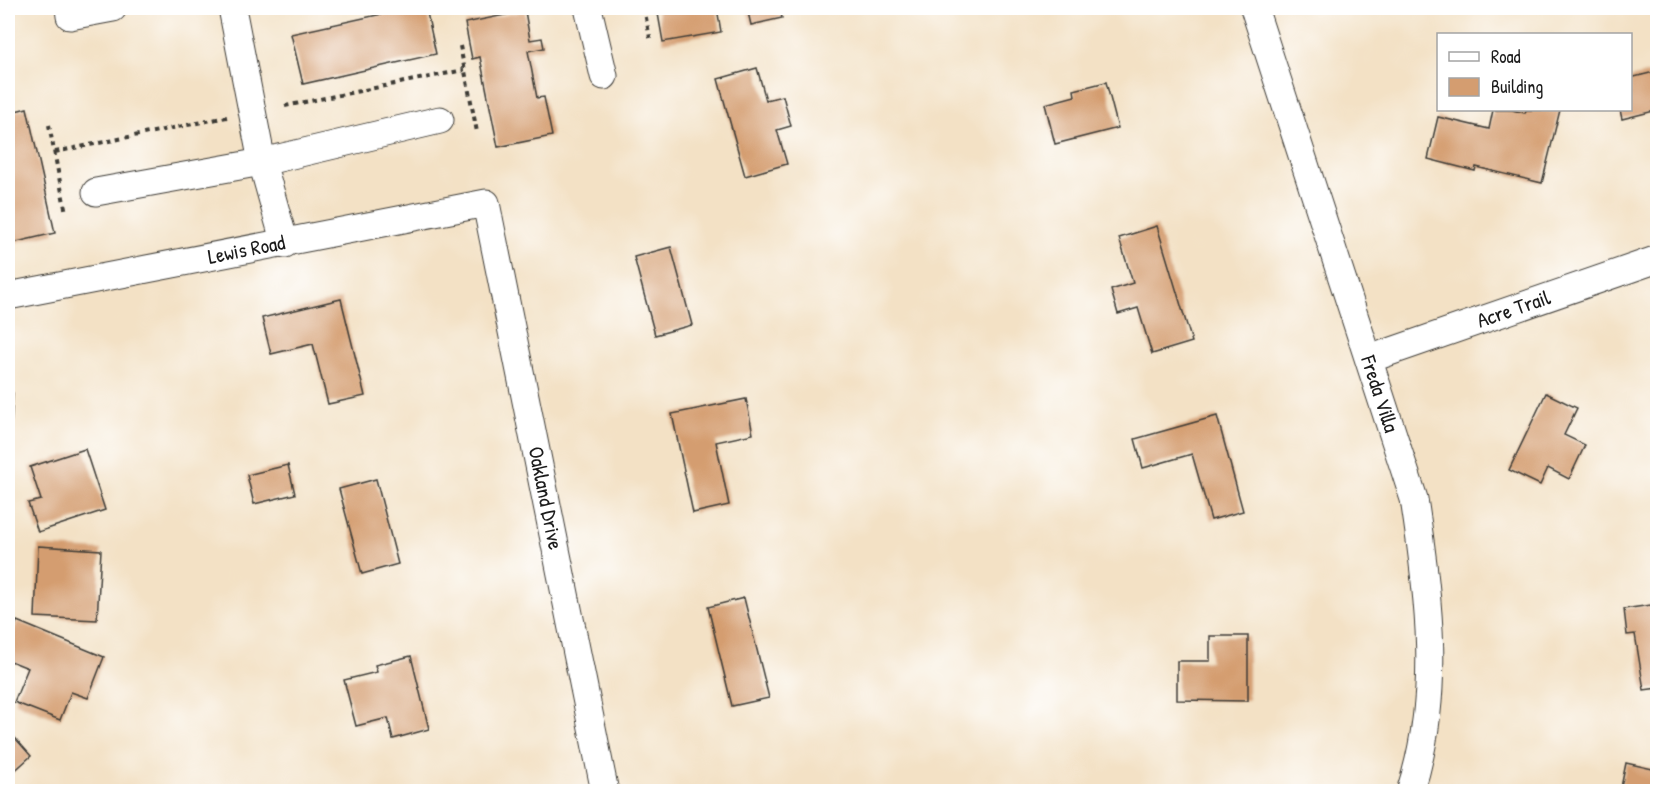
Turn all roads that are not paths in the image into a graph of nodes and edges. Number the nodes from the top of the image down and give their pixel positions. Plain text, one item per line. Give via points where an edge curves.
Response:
1 (69, 8) edge
2 (113, 8) edge
3 (232, 8) edge
4 (588, 8) edge
5 (1254, 8) edge
6 (604, 76) dead end
7 (440, 120) dead end
8 (262, 162) junction
9 (96, 192) dead end
10 (486, 203) joint
11 (285, 244) junction
12 (1658, 259) edge
13 (8, 296) edge
14 (1369, 359) junction
15 (605, 792) edge
16 (1410, 792) edge

1 - 2 street via 70,16
3 - 8 street
4 - 6 street
5 - 14 street, Freda Villa
7 - 8 street
8 - 9 street
8 - 11 street
10 - 11 street, Lewis Road
10 - 15 street, Oakland Drive
11 - 13 street, Lewis Road
12 - 14 street, Acre Trail
14 - 16 street, Freda Villa via 1414,499 1424,568 1431,650 1428,708

